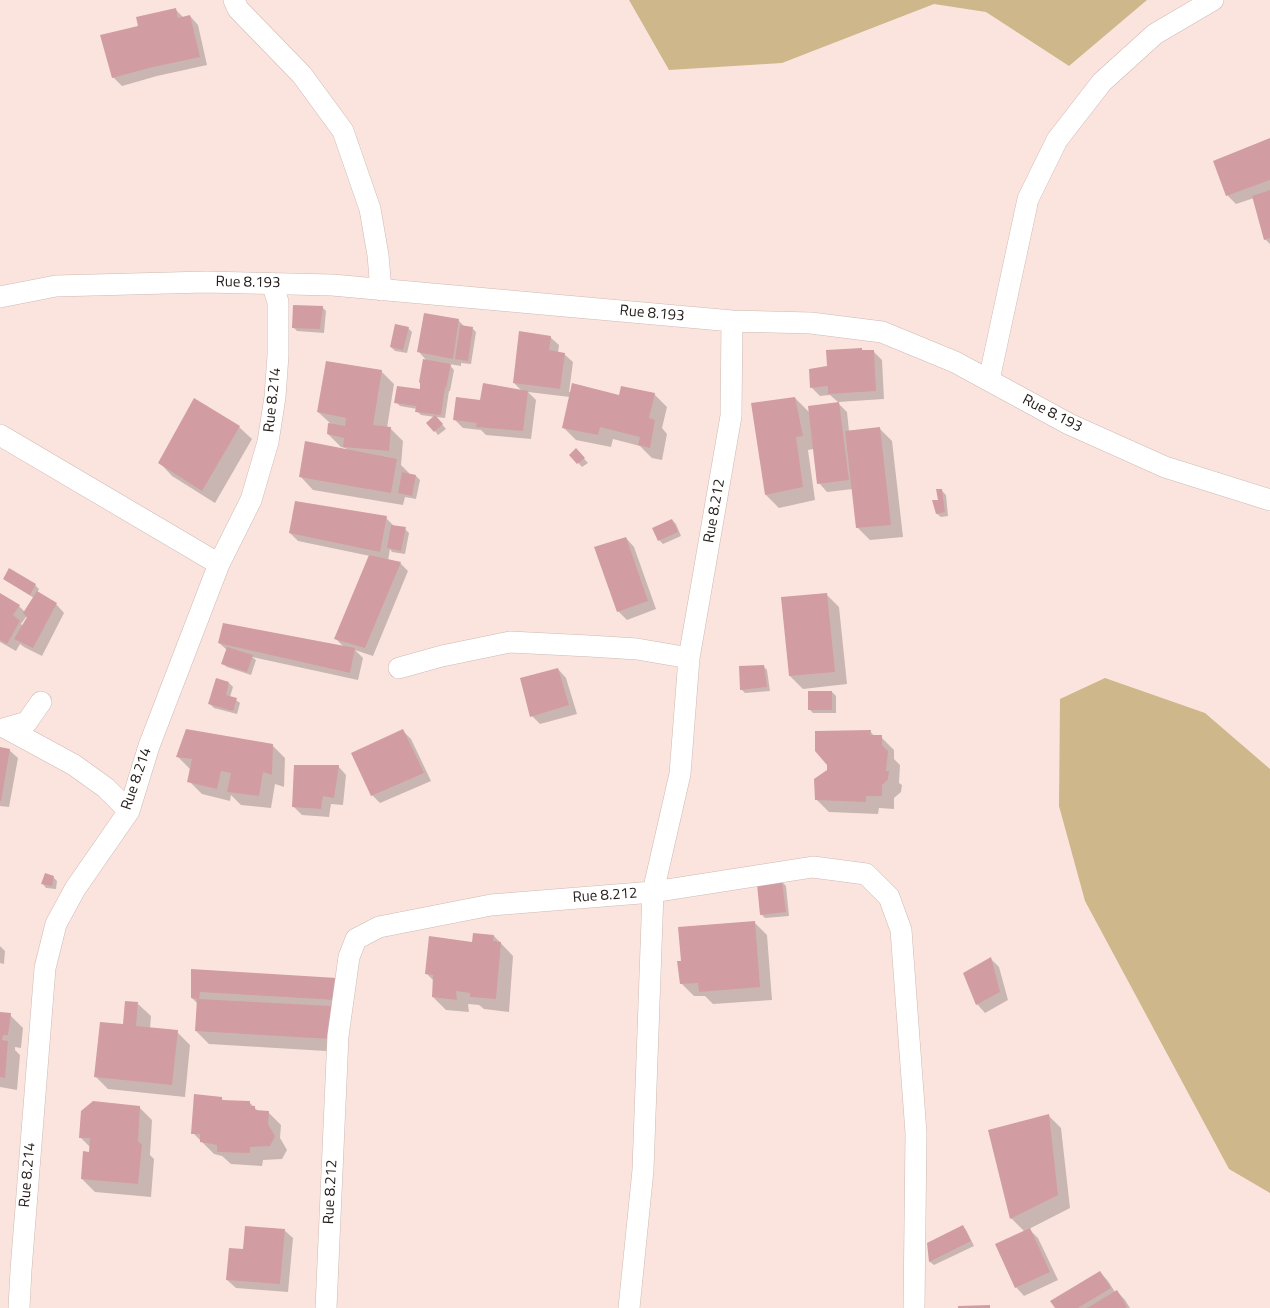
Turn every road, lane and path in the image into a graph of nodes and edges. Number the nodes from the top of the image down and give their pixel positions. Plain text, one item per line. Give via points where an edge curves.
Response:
1 (234, 0) edge
2 (1214, 0) edge
3 (272, 283) junction
4 (381, 290) junction
5 (0, 297) edge
6 (732, 321) junction
7 (990, 380) junction
8 (0, 435) edge
9 (1270, 500) edge
10 (219, 564) junction
11 (689, 658) junction
12 (399, 668) dead end
13 (41, 702) dead end
14 (129, 811) junction
15 (653, 892) junction
16 (19, 1308) edge
17 (326, 1308) edge
18 (629, 1308) edge
19 (914, 1308) edge

1 - 4 street via 238,9 302,75 343,131 370,208
2 - 7 street via 1155,34 1102,82 1057,140 1028,199
3 - 4 street, Rue 8.193
3 - 5 street, Rue 8.193 via 56,286
3 - 10 street, Rue 8.214 via 278,302 278,355 268,442 251,500
4 - 6 street, Rue 8.193
6 - 7 street, Rue 8.193 via 811,323 882,332
6 - 11 street, Rue 8.212 via 731,416
7 - 9 street, Rue 8.193 via 1069,424 1165,467
8 - 10 street
10 - 14 street, Rue 8.214 via 149,746
11 - 12 street via 637,649 510,642
11 - 15 street, Rue 8.212 via 680,774
13 - 14 street via 27,722 6,728 74,765 106,788
14 - 16 street, Rue 8.214 via 75,889 56,924 45,968
15 - 17 street, Rue 8.212 via 490,904 379,926 356,939 349,957 338,1036
15 - 18 street via 643,1170
15 - 19 street via 813,867 866,874 889,897 901,930 916,1133

